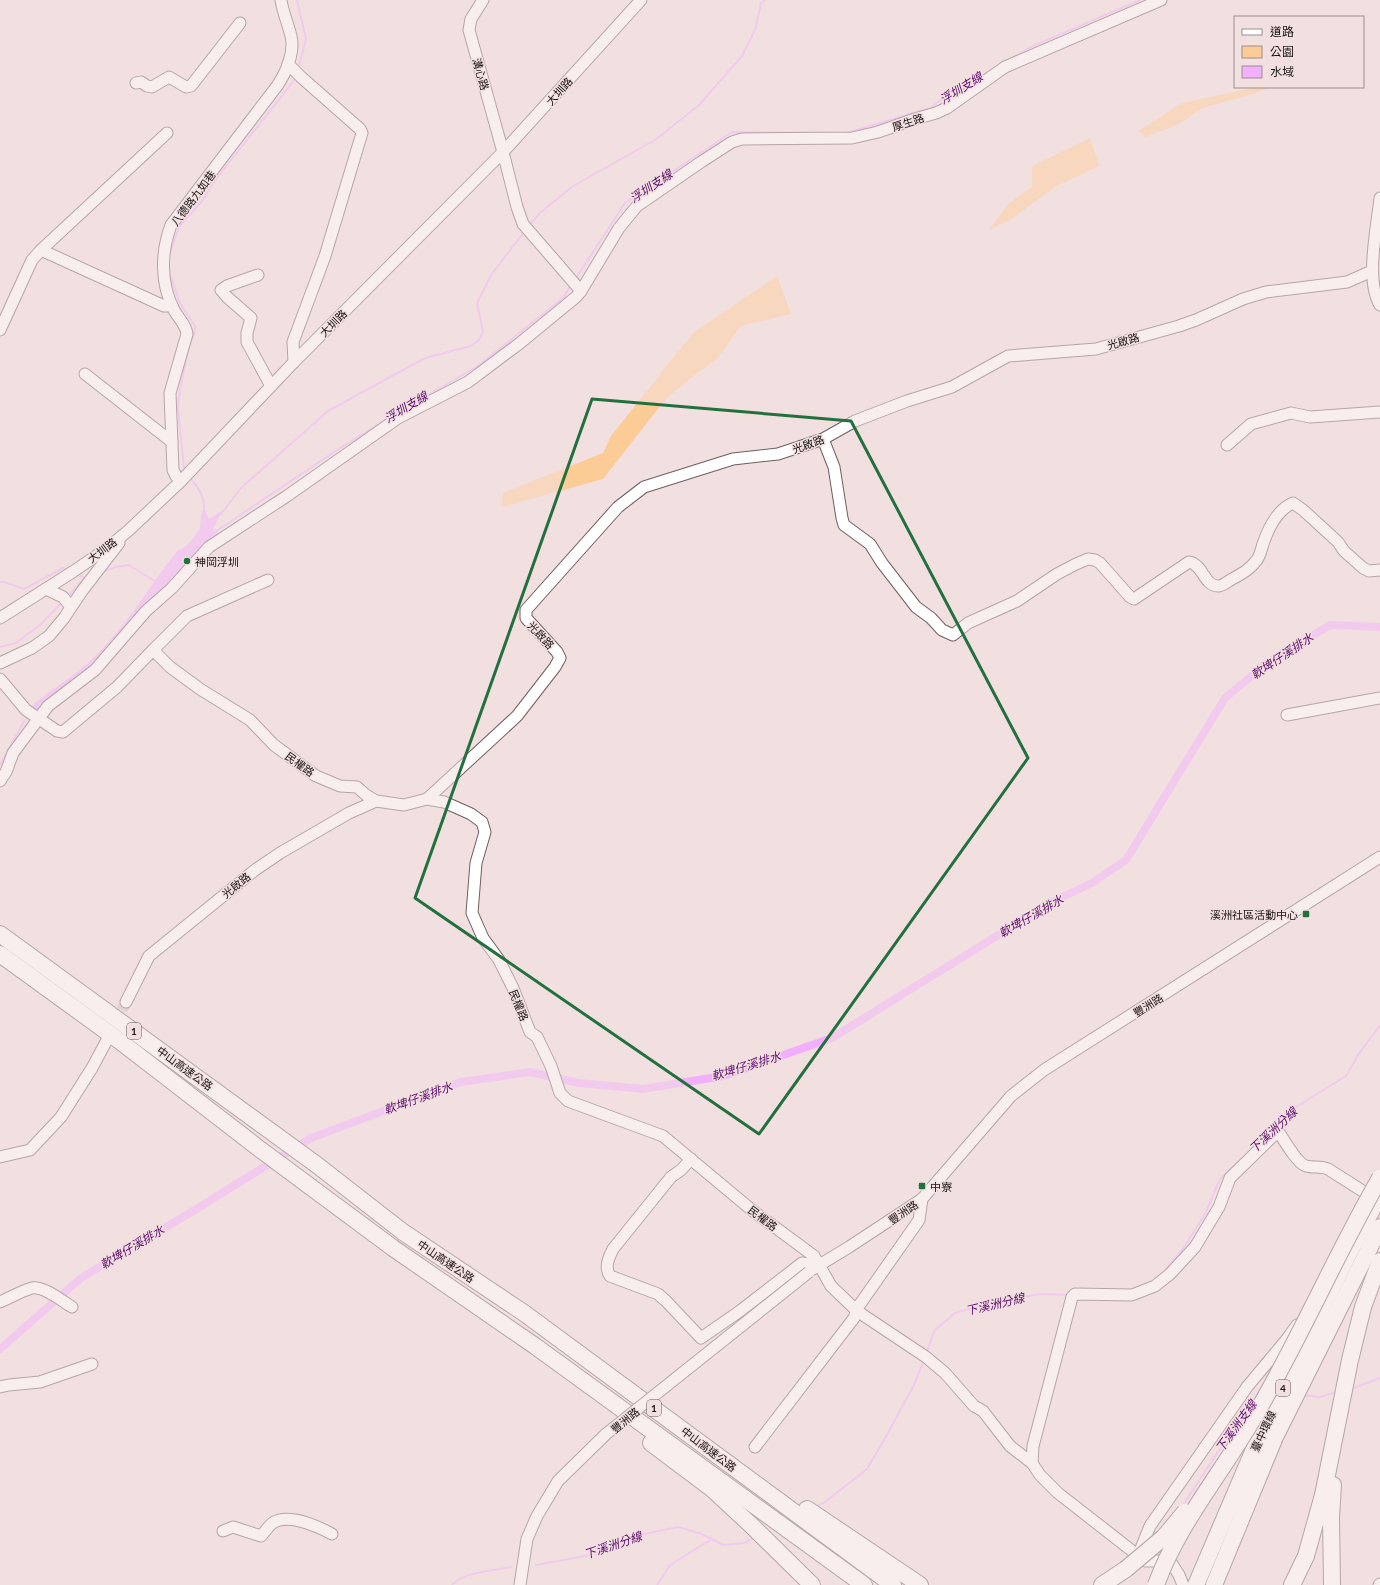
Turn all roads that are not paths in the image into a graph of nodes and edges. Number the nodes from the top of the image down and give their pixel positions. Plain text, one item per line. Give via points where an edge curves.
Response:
1 (281, 0) edge
2 (483, 0) edge
3 (642, 0) edge
4 (1161, 0) edge
5 (240, 23) dead end
6 (294, 70) junction
7 (136, 82) dead end
8 (168, 133) dead end
9 (503, 152) junction
10 (1380, 198) edge
11 (41, 250) junction
12 (1372, 271) junction
13 (258, 274) dead end
14 (576, 285) junction
15 (1380, 305) edge
16 (172, 306) junction
17 (0, 330) edge
18 (294, 362) junction
19 (85, 374) dead end
20 (271, 386) junction
21 (1380, 412) edge
22 (824, 439) junction
23 (172, 442) junction
24 (1227, 445) dead end
25 (185, 477) junction
26 (128, 531) junction
27 (1380, 570) edge
28 (268, 580) dead end
29 (46, 589) junction
30 (67, 602) junction
31 (0, 618) edge
32 (153, 650) junction
33 (0, 663) edge
34 (0, 679) edge
35 (1380, 698) edge
36 (33, 715) junction
37 (1288, 715) dead end
38 (0, 781) edge
39 (427, 799) junction
40 (376, 801) junction
41 (1380, 857) edge
42 (0, 934) edge
43 (0, 954) edge
44 (126, 1002) tunnel mouth
45 (107, 1040) dead end
46 (0, 1158) edge
47 (691, 1159) junction
48 (1380, 1178) edge
49 (1380, 1183) edge
50 (1376, 1196) edge
51 (922, 1199) junction
52 (1380, 1227) edge
53 (1380, 1261) edge
54 (818, 1265) junction
55 (0, 1302) edge
56 (72, 1307) dead end
57 (857, 1311) junction
58 (535, 1346) junction
59 (92, 1364) dead end
60 (0, 1387) edge
61 (1337, 1428) junction
62 (755, 1447) dead end
63 (1231, 1452) junction
64 (1032, 1464) junction
65 (815, 1521) junction
66 (223, 1531) dead end
67 (332, 1534) dead end
68 (782, 1555) junction
69 (1138, 1556) junction
70 (919, 1583) edge
71 (520, 1585) edge
72 (807, 1585) edge
73 (812, 1585) edge
74 (864, 1585) edge
75 (893, 1585) edge
76 (1102, 1585) edge
77 (1156, 1585) edge
78 (1183, 1585) edge
79 (1196, 1585) edge
80 (1214, 1585) edge
81 (1292, 1585) edge
82 (1332, 1585) edge

1 - 6 street, 八德路九如巷 via 292,41
2 - 9 street, 溝心路 via 471,19 469,30
3 - 9 street, 大圳路
4 - 14 street, 厚生路 via 1005,67 936,113 852,138 737,140 637,206
5 - 7 street via 192,86 186,87 171,77 152,87
6 - 16 street, 八德路九如巷 via 284,75 171,225 163,267
6 - 18 street via 362,133 324,256 293,342
8 - 11 street
9 - 14 street, 溝心路 via 517,207 527,228
9 - 18 street, 大圳路
10 - 12 street
11 - 16 street via 164,306
11 - 17 street via 32,260
12 - 15 street via 1374,290
12 - 22 street, 光啟路 via 1347,282 1266,292 1179,326 1096,349 1008,356 952,387 855,421
13 - 20 street via 221,290 251,318 247,342
14 - 36 street, 厚生路 via 576,297 468,382 398,418 287,496 213,543 146,612 95,670
16 - 23 street, 八德路九如巷 via 186,327 187,334 170,393
18 - 20 street, 大圳路
19 - 23 street
20 - 25 street, 大圳路
21 - 24 street via 1310,417 1291,413 1251,424
22 - 27 street via 834,467 844,525 870,544 916,607 951,635 971,622 1017,601 1057,574 1088,559 1100,563 1132,598 1136,598 1189,562 1198,565 1209,581 1215,586 1220,586 1245,573 1255,563 1276,518 1293,503 1338,542 1363,568 1370,571
22 - 39 street, 光啟路 via 778,454 733,459 676,476 644,487 618,506 526,610 526,618 558,652 560,658 555,667 517,716
23 - 25 street, 八德路九如巷 via 173,470 176,476
25 - 26 street, 大圳路
26 - 29 street, 大圳路
26 - 30 street via 95,575
28 - 32 street via 187,616
29 - 30 street
29 - 31 street, 大圳路
30 - 33 street via 64,618 49,636 32,648
32 - 36 street via 117,688 63,732 57,732
32 - 40 street, 民權路 via 176,671 250,720 274,745 316,776 340,786 357,787
34 - 36 street
35 - 37 street
36 - 38 street, 厚生路
39 - 40 street, 民權路 via 404,805
39 - 47 street, 民權路 via 444,802 482,822 485,832 476,863 472,913 483,938 499,960 513,988 530,1032 537,1037 560,1093 568,1101 663,1136
40 - 44 street, 光啟路 via 342,817 280,853 250,874 149,956
41 - 51 street, 豐洲路 via 1044,1070 1011,1096
42 - 65 highway, 中山高速公路 / 1 via 317,1165 403,1232 524,1313
43 - 58 highway, 中山高速公路 / 1 via 121,1042 393,1248
45 - 46 street via 61,1117 30,1150
47 - 54 street, 民權路 via 753,1211 814,1256
47 - 54 street via 670,1177 614,1249 607,1267 610,1276 658,1294 701,1338 740,1312 802,1263
48 - 63 highway, bridge via 1276,1378
49 - 50 street
50 - 64 street via 1322,1166 1306,1166 1280,1134 1273,1136 1230,1178 1219,1207 1195,1247 1170,1274 1155,1286 1132,1294 1075,1294 1072,1297 1033,1446
50 - 69 street via 1306,1312 1247,1387 1150,1526
50 - 79 highway, 臺中環線 / 4 via 1261,1433
51 - 54 street, 豐洲路
51 - 57 street via 919,1220
52 - 80 highway, 臺中環線 / 4 via 1275,1437
53 - 61 highway via 1363,1307 1353,1345
54 - 57 street, 民權路 via 831,1286
54 - 71 street, 豐洲路, bridge via 606,1434 558,1481 537,1516 527,1539
55 - 56 street via 32,1288 38,1288 50,1292
57 - 62 street
57 - 64 street, 民權路 via 936,1365 974,1406 983,1410 1010,1446
58 - 68 highway via 587,1393 711,1488
58 - 74 highway, 中山高速公路 / 1
59 - 60 street via 40,1382
61 - 81 highway via 1323,1495 1306,1556
61 - 82 highway via 1331,1517
63 - 76 highway, bridge via 1164,1537 1126,1569
63 - 77 highway, bridge via 1173,1546
64 - 69 street, 民權路 via 1058,1493
65 - 70 highway
65 - 75 highway, 中山高速公路 / 1
66 - 67 street via 233,1527 261,1536 273,1523 284,1519 316,1526
68 - 72 highway
68 - 73 highway
69 - 78 street via 1145,1561 1170,1561

